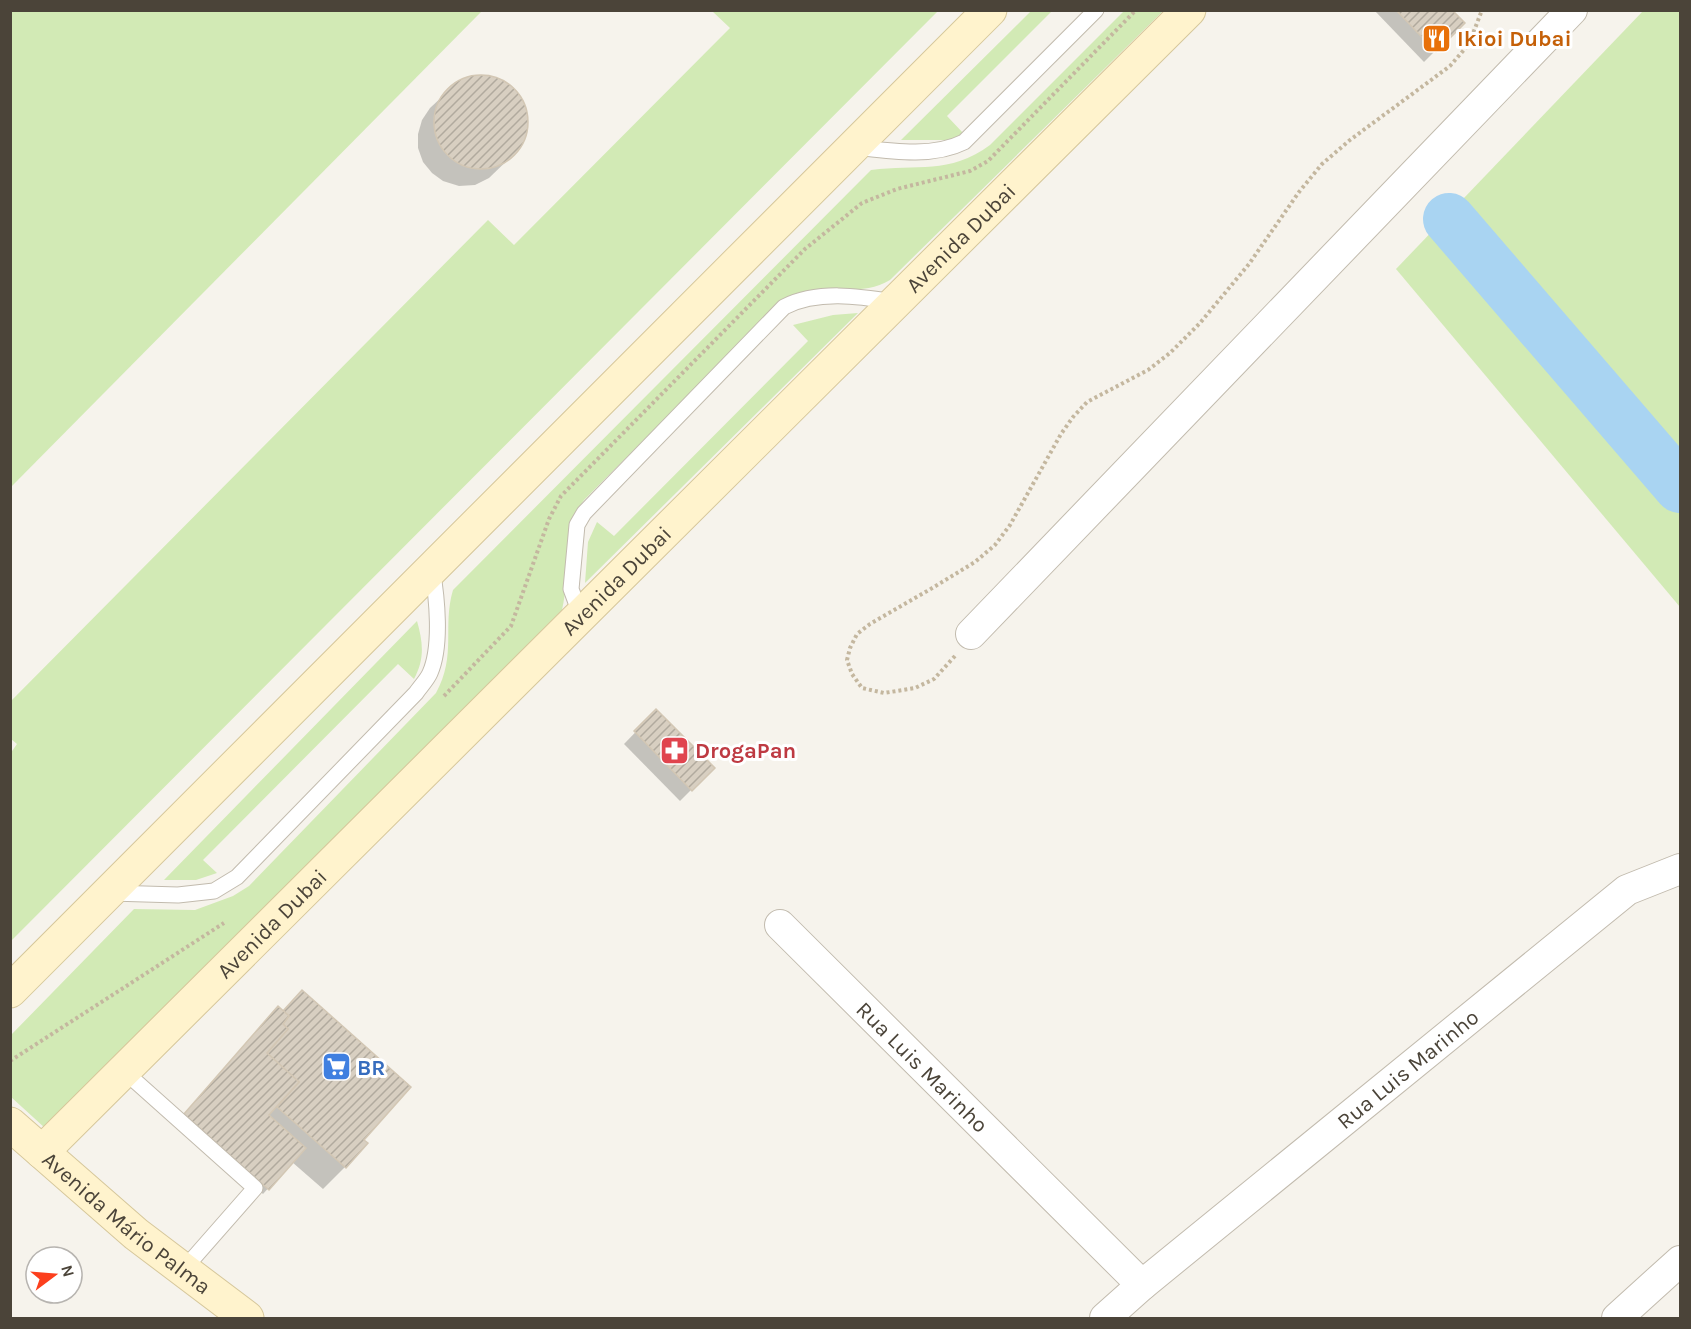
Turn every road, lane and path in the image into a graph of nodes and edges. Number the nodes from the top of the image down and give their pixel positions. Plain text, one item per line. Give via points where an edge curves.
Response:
1 (990, 10) edge
2 (1096, 10) edge
3 (1189, 10) edge
4 (1482, 10) edge
5 (1572, 10) edge
6 (854, 147) junction
7 (897, 302) junction
8 (432, 569) junction
9 (581, 616) junction
10 (971, 634) joint
11 (1680, 869) edge
12 (109, 893) junction
13 (780, 925) dead end
14 (10, 991) edge
15 (124, 1071) junction
16 (10, 1124) edge
17 (42, 1152) junction
18 (1680, 1261) edge
19 (183, 1270) junction
20 (1142, 1285) junction
21 (247, 1318) edge
22 (1105, 1318) edge
23 (1617, 1318) edge

1 - 6 street
2 - 6 lane via 964,141 949,149 894,152
3 - 7 street, Avenida Dubai
4 - 10 path via 1469,44 1450,66 1322,164 1249,264 1170,353 1088,402 1073,417 995,545 975,562 863,629 857,634 847,660 862,688 885,693 915,688 934,679 966,645
5 - 10 street
6 - 8 street
7 - 9 street, Avenida Dubai
7 - 9 lane via 854,296 799,299 784,307 584,513 577,525 571,589
8 - 12 street
8 - 12 lane via 437,598 436,643 430,673 416,693 237,877 214,891 178,895
9 - 15 street, Avenida Dubai
11 - 20 street, Rua Luis Marinho via 1628,890
12 - 14 street
13 - 20 street, Rua Luis Marinho
15 - 17 street, Avenida Dubai
15 - 19 lane via 255,1188
16 - 17 street, Avenida Mário Palma
17 - 19 street, Avenida Mário Palma
18 - 23 street
19 - 21 street, Avenida Mário Palma
20 - 22 street, Rua Luis Marinho

